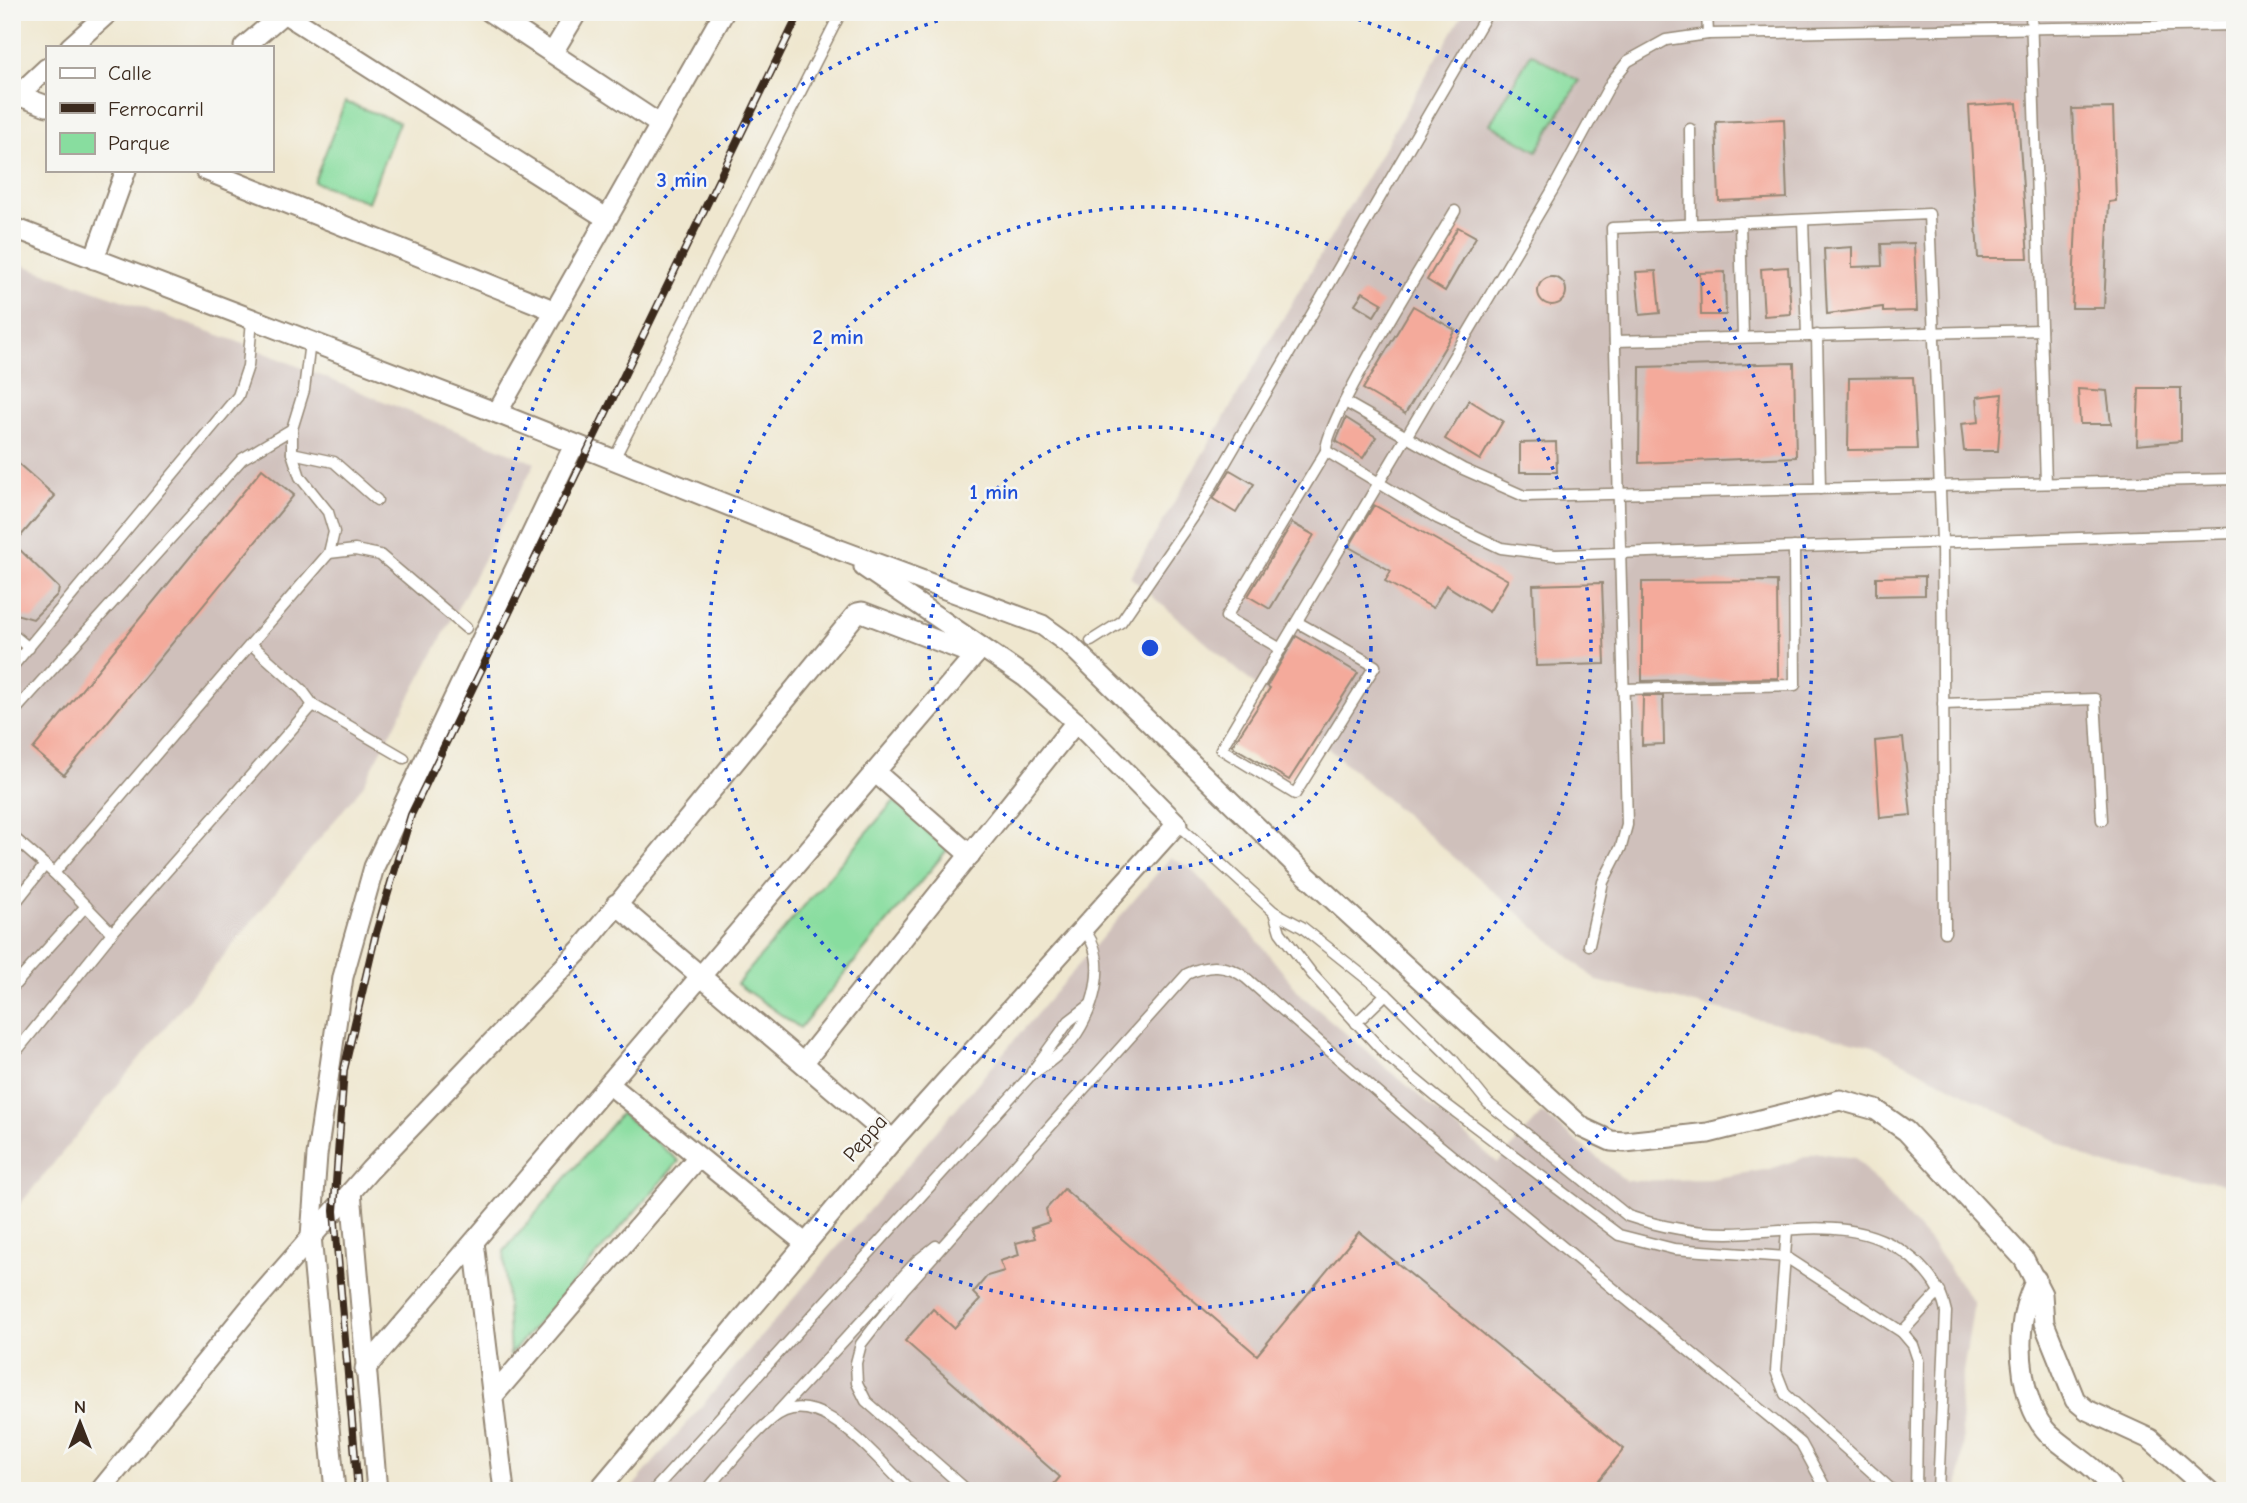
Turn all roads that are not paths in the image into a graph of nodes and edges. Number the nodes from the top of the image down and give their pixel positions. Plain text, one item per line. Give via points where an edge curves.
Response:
1 (109, 12) edge
2 (284, 12) edge
3 (490, 12) edge
4 (577, 12) edge
5 (723, 12) edge
6 (841, 12) edge
7 (1488, 12) edge
8 (1707, 12) edge
9 (2031, 12) edge
10 (2235, 25) edge
11 (2031, 27) junction
12 (1708, 34) junction
13 (71, 46) edge
14 (245, 46) edge
15 (554, 52) junction
16 (46, 69) edge
17 (15, 94) edge
18 (46, 107) edge
19 (659, 124) junction
20 (1690, 129) dead end
21 (125, 172) edge
22 (210, 172) edge
23 (1455, 211) dead end
24 (606, 218) junction
25 (1803, 220) junction
26 (1740, 222) junction
27 (1690, 225) junction
28 (12, 228) edge
29 (94, 259) junction
30 (553, 310) junction
31 (252, 320) junction
32 (2041, 330) junction
33 (1934, 332) junction
34 (1812, 335) junction
35 (1743, 337) junction
36 (1615, 341) junction
37 (310, 342) junction
38 (1345, 402) junction
39 (497, 414) junction
40 (292, 429) junction
41 (1406, 437) junction
42 (574, 445) junction
43 (1326, 451) junction
44 (292, 453) junction
45 (613, 461) junction
46 (2235, 479) edge
47 (1380, 482) junction
48 (2046, 483) junction
49 (1940, 485) junction
50 (1820, 489) junction
51 (1618, 496) junction
52 (377, 500) dead end
53 (2235, 533) edge
54 (1942, 541) junction
55 (1794, 547) junction
56 (840, 550) junction
57 (329, 553) junction
58 (1619, 553) junction
59 (1297, 622) junction
60 (466, 628) dead end
61 (12, 634) edge
62 (1091, 641) dead end
63 (251, 644) junction
64 (29, 648) junction
65 (1281, 649) junction
66 (978, 651) junction
67 (12, 667) edge
68 (1623, 689) junction
69 (1943, 704) junction
70 (313, 705) junction
71 (12, 714) edge
72 (1076, 722) junction
73 (404, 758) dead end
74 (875, 772) junction
75 (2102, 820) dead end
76 (1177, 824) junction
77 (14, 843) edge
78 (970, 855) junction
79 (45, 865) junction
80 (54, 873) junction
81 (616, 904) junction
82 (12, 906) edge
83 (86, 906) junction
84 (1274, 912) junction
85 (1083, 929) junction
86 (1945, 932) dead end
87 (113, 933) junction
88 (1589, 945) dead end
89 (701, 976) junction
90 (12, 988) edge
91 (1386, 994) junction
92 (1356, 1023) junction
93 (12, 1041) edge
94 (803, 1063) junction
95 (609, 1084) junction
96 (893, 1140) junction
97 (698, 1157) junction
98 (351, 1192) junction
99 (1787, 1230) junction
100 (956, 1231) junction
101 (311, 1237) junction
102 (474, 1242) junction
103 (806, 1244) junction
104 (1786, 1257) junction
105 (2036, 1279) junction
106 (1940, 1291) junction
107 (1902, 1332) junction
108 (365, 1369) junction
109 (493, 1396) junction
110 (770, 1420) junction
111 (100, 1491) edge
112 (335, 1491) edge
113 (376, 1491) edge
114 (505, 1491) edge
115 (598, 1491) edge
116 (653, 1491) edge
117 (706, 1491) edge
118 (911, 1491) edge
119 (968, 1491) edge
120 (1827, 1491) edge
121 (1893, 1491) edge
122 (1916, 1491) edge
123 (1938, 1491) edge
124 (2113, 1491) edge
125 (2209, 1491) edge

1 - 13 street
2 - 14 street
2 - 24 street
3 - 15 street
4 - 15 street
5 - 19 street
6 - 45 lane
7 - 62 lane via 1196,513 1121,622
8 - 12 lane
9 - 11 lane
10 - 11 lane
11 - 12 lane
11 - 32 lane
12 - 41 lane via 1666,40 1628,61 1612,82
15 - 19 street
16 - 17 street
17 - 18 street
19 - 24 street
20 - 27 lane
21 - 29 street
22 - 30 street
23 - 38 lane
24 - 30 street
25 - 26 lane
25 - 33 lane via 1929,214
25 - 34 lane
26 - 27 lane
26 - 35 lane
27 - 36 lane via 1612,228
28 - 29 street
29 - 31 street
30 - 39 street
31 - 37 street
31 - 64 lane via 248,366 238,396
32 - 33 lane
32 - 48 lane
33 - 34 lane
33 - 49 lane
34 - 35 lane
34 - 50 lane
35 - 36 lane
36 - 51 lane
37 - 39 street
37 - 40 lane
38 - 41 lane
38 - 43 lane via 1325,440
39 - 42 street
40 - 44 lane
40 - 71 lane via 242,459
41 - 47 lane
41 - 51 lane via 1524,496
42 - 45 street
42 - 101 street via 373,867 343,977 317,1155
43 - 47 lane
43 - 65 lane via 1226,617
44 - 52 lane via 334,462
44 - 57 lane via 300,477 328,512 334,532
45 - 56 street
46 - 48 lane
47 - 58 lane via 1437,518 1501,548 1555,555
47 - 59 lane
48 - 49 lane
49 - 50 lane
49 - 54 lane
50 - 51 lane
51 - 58 lane
53 - 54 lane
54 - 55 lane
54 - 69 lane
55 - 58 lane
55 - 68 lane via 1795,685
56 - 66 street
56 - 105 street via 1042,625 1070,645 1305,874 1583,1128 1625,1142 1708,1133 1831,1101 1857,1102 1906,1132 2024,1259
57 - 60 lane via 355,550 380,555
57 - 63 lane
58 - 68 lane
59 - 65 lane
59 - 65 lane via 1375,666 1295,794 1221,749
61 - 64 lane
63 - 70 lane
63 - 80 lane
64 - 67 lane
66 - 72 street via 1026,677
66 - 74 street
66 - 81 street via 857,613
68 - 88 lane via 1627,824 1603,882
69 - 75 lane via 2095,699
69 - 86 lane
70 - 73 lane
70 - 87 lane
72 - 76 street
72 - 78 street
74 - 78 street
74 - 89 street
76 - 84 lane
76 - 85 street, Peppa
77 - 79 lane
78 - 94 street
79 - 80 lane
79 - 82 lane
80 - 83 lane
81 - 89 street
81 - 98 street via 581,949
83 - 87 lane
83 - 90 lane
84 - 91 lane via 1302,927
84 - 92 lane via 1280,932
85 - 96 street, Peppa
85 - 116 lane via 1094,944 1097,961 1090,1005 1067,1047 1030,1076
87 - 93 lane via 19,1048
89 - 94 street
89 - 95 street
91 - 92 lane
91 - 99 lane via 1488,1102 1628,1216 1703,1232
92 - 104 lane via 1440,1100 1619,1235 1674,1249
94 - 96 street
95 - 97 street
95 - 102 street
96 - 103 street, Peppa
97 - 103 street
97 - 109 street
98 - 101 street
98 - 108 street
99 - 104 lane
99 - 106 lane via 1838,1227 1873,1235 1904,1252
100 - 110 lane via 917,1261
100 - 119 lane via 861,1345 855,1373 866,1401
100 - 120 lane via 1187,974 1206,967 1227,968 1246,978 1423,1132 1801,1443
101 - 111 street
101 - 112 street
102 - 108 street
102 - 109 street
103 - 115 street, Peppa
104 - 107 lane
104 - 121 lane via 1776,1371 1786,1394
105 - 124 street via 2021,1332 2030,1402 2038,1422 2050,1435 2083,1458
105 - 125 street via 2044,1323 2075,1400 2150,1439
106 - 107 lane
106 - 123 lane via 1946,1312
107 - 122 lane via 1918,1360
108 - 113 street
109 - 114 street
110 - 117 lane
110 - 118 lane via 796,1408 822,1411

